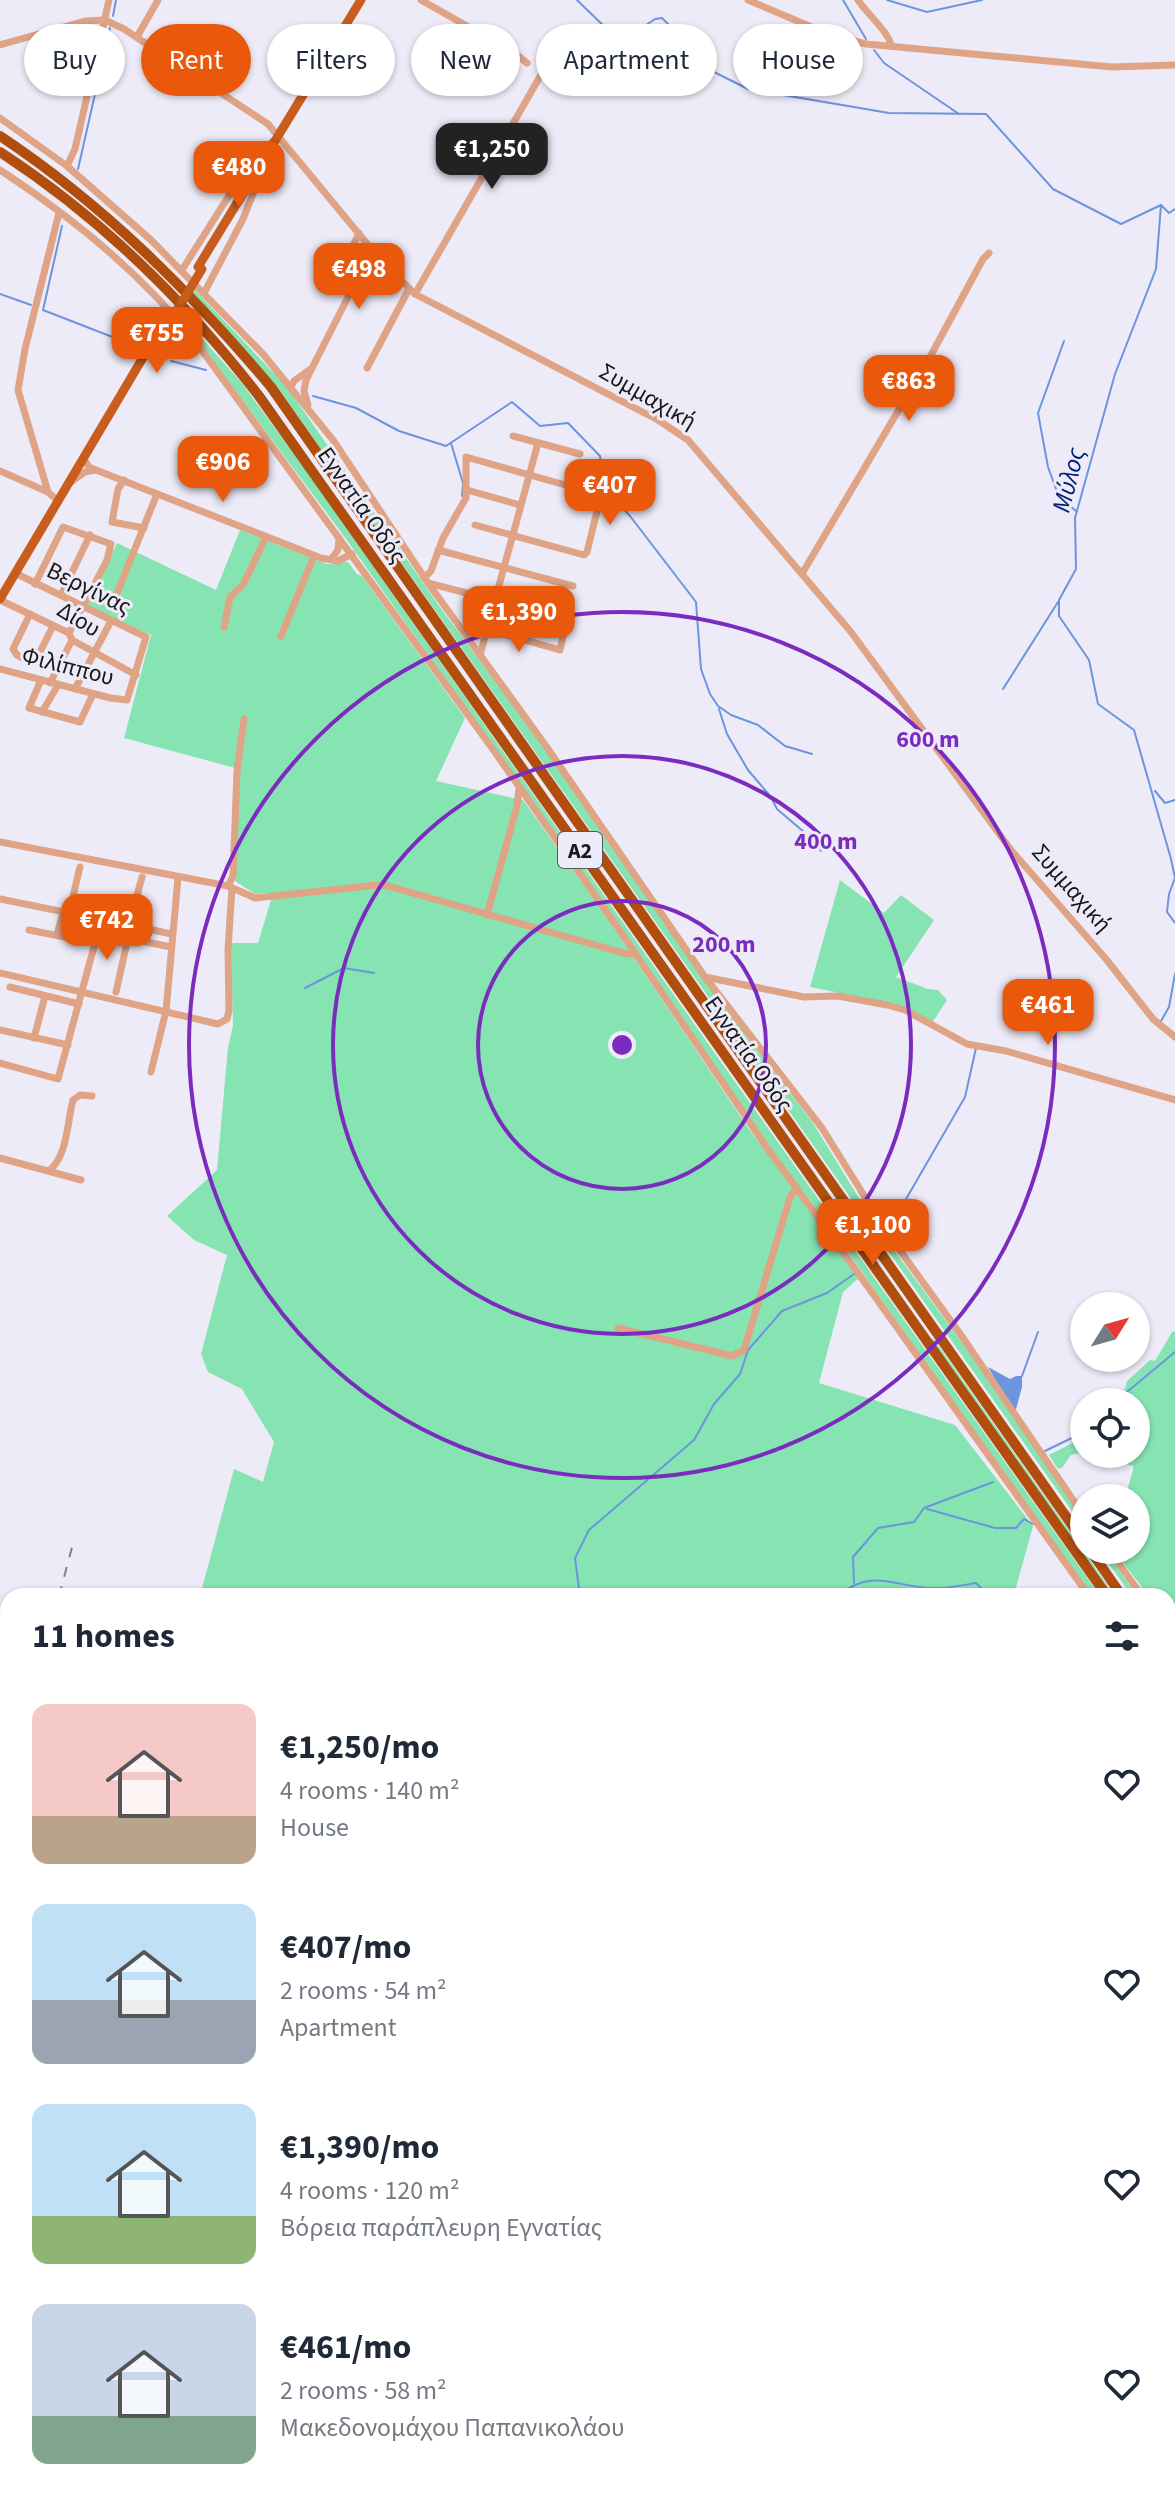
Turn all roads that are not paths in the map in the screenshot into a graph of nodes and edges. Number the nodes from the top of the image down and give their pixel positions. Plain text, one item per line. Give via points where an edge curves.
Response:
1 (109, 0) edge
2 (158, 0) edge
3 (361, 0) edge
4 (421, 0) edge
5 (748, 0) edge
6 (858, 0) edge
7 (105, 20) junction
8 (137, 37) junction
9 (0, 45) edge
10 (891, 46) junction
11 (527, 63) dead end
12 (1175, 65) edge
13 (536, 83) edge
14 (0, 118) edge
15 (0, 136) edge
16 (280, 136) junction
17 (270, 151) junction
18 (0, 152) edge
19 (67, 166) junction
20 (0, 170) edge
21 (59, 213) junction
22 (359, 233) junction
23 (989, 253) dead end
24 (188, 261) junction
25 (182, 270) junction
26 (211, 281) junction
27 (412, 292) junction
28 (204, 293) junction
29 (367, 368) dead end
30 (310, 369) junction
31 (306, 380) junction
32 (291, 387) junction
33 (310, 411) junction
34 (513, 436) dead end
35 (538, 443) junction
36 (580, 454) dead end
37 (83, 458) junction
38 (96, 470) junction
39 (0, 471) edge
40 (107, 473) junction
41 (528, 473) junction
42 (124, 480) junction
43 (69, 483) junction
44 (467, 490) junction
45 (48, 492) junction
46 (157, 494) junction
47 (58, 501) junction
48 (520, 505) junction
49 (475, 525) dead end
50 (144, 528) junction
51 (90, 535) junction
52 (512, 535) junction
53 (338, 536) junction
54 (266, 537) junction
55 (438, 550) junction
56 (352, 554) junction
57 (314, 556) junction
58 (331, 559) junction
59 (503, 567) junction
60 (803, 572) junction
61 (15, 573) junction
62 (426, 580) junction
63 (35, 584) junction
64 (573, 586) dead end
65 (63, 591) dead end
66 (494, 598) junction
67 (0, 600) edge
68 (113, 603) dead end
69 (82, 607) junction
70 (30, 614) junction
71 (111, 621) junction
72 (53, 626) junction
73 (224, 627) dead end
74 (486, 629) junction
75 (70, 636) junction
76 (281, 636) dead end
77 (95, 652) junction
78 (480, 655) junction
79 (0, 669) edge
80 (136, 675) junction
81 (50, 683) junction
82 (75, 689) junction
83 (93, 694) junction
84 (42, 712) junction
85 (244, 719) dead end
86 (519, 787) junction
87 (0, 842) edge
88 (80, 867) dead end
89 (142, 877) dead end
90 (178, 878) junction
91 (230, 887) junction
92 (0, 899) edge
93 (66, 912) junction
94 (487, 915) junction
95 (101, 919) junction
96 (129, 925) junction
97 (29, 930) dead end
98 (97, 932) junction
99 (172, 934) junction
100 (57, 935) junction
101 (128, 938) junction
102 (95, 943) junction
103 (171, 947) junction
104 (635, 953) junction
105 (0, 973) edge
106 (705, 977) junction
107 (10, 987) dead end
108 (82, 991) junction
109 (116, 992) dead end
110 (45, 996) junction
111 (79, 1004) junction
112 (166, 1011) junction
113 (0, 1030) edge
114 (1175, 1037) edge
115 (34, 1038) junction
116 (68, 1045) junction
117 (0, 1063) edge
118 (151, 1072) dead end
119 (92, 1096) dead end
120 (1175, 1100) edge
121 (0, 1158) edge
122 (49, 1171) junction
123 (81, 1180) dead end
124 (797, 1188) junction
125 (618, 1328) dead end
126 (1070, 1495) edge
127 (1070, 1522) edge
128 (1100, 1564) edge
129 (1119, 1564) edge
130 (1083, 1588) edge
131 (1101, 1588) edge
132 (1116, 1588) edge
133 (1136, 1588) edge

1 - 7 street
2 - 8 street
3 - 16 main road
4 - 11 street
5 - 10 street via 833,36
6 - 10 street
7 - 8 street, Συμμαχική
7 - 9 street via 73,23
7 - 19 street
8 - 16 street, Συμμαχική
10 - 12 street via 1112,67
13 - 27 street
14 - 19 street
15 - 127 highway, Εγνατία Οδός / Α2 via 130,238 203,309 271,387
16 - 17 main road
16 - 22 street, Συμμαχική
16 - 24 street via 251,161
17 - 26 street
17 - 37 main road, bridge
18 - 131 highway, Εγνατία Οδός / Α2 via 152,275 259,396
19 - 25 street
20 - 21 street
21 - 45 street via 18,390
21 - 53 street via 179,321
22 - 27 street, Συμμαχική
22 - 30 street via 345,263 348,297
23 - 60 street
24 - 25 street
24 - 26 street
25 - 28 street
26 - 28 street
27 - 29 street
27 - 60 street, Συμμαχική via 679,433
28 - 32 street
30 - 31 street
30 - 32 street
31 - 32 street
31 - 33 street
32 - 33 street
33 - 62 street
34 - 35 street
35 - 36 street
35 - 41 street
37 - 38 street
37 - 40 street
37 - 43 main road
38 - 40 street
38 - 43 street
39 - 45 street
40 - 42 street
41 - 44 street via 468,456
41 - 48 street
41 - 52 street via 601,495 591,539 584,555
42 - 46 street
42 - 50 street via 112,522
43 - 47 main road
44 - 48 street
44 - 55 street
45 - 47 street
46 - 50 street
46 - 54 street
47 - 61 main road
48 - 52 street
49 - 52 street
50 - 68 street
51 - 63 street via 63,527
51 - 65 street
51 - 69 street via 108,541 111,549
52 - 59 street
53 - 56 street
53 - 58 street via 339,547
54 - 57 street
54 - 73 street via 243,585 230,597
55 - 59 street
55 - 62 street
56 - 58 street
56 - 86 street
57 - 58 street
57 - 76 street
59 - 64 street
59 - 66 street
60 - 114 street, Συμμαχική via 1011,850 1153,1019
61 - 63 street, Βεργίνας
61 - 67 main road
62 - 66 street
62 - 78 street
63 - 69 street, Βεργίνας
66 - 74 street
66 - 74 street via 567,619 560,650
67 - 70 street, Δίου
69 - 71 street, Βεργίνας
69 - 75 street
70 - 72 street, Δίου
70 - 72 street via 14,645 17,655 29,661 37,658
71 - 77 street
71 - 80 street, Βεργίνας via 146,637
72 - 75 street, Δίου
74 - 78 street
75 - 77 street, Δίου
75 - 81 street
77 - 80 street, Δίου
77 - 82 street
78 - 106 street
79 - 81 street, Φιλίππου
80 - 83 street, Φιλίππου via 127,700
81 - 82 street, Φιλίππου
81 - 84 street
81 - 84 street via 29,708
82 - 83 street, Φιλίππου
83 - 84 street via 80,722
85 - 91 street
86 - 94 street
86 - 104 street
87 - 90 street
88 - 93 street
89 - 96 street
90 - 91 street
90 - 99 street
91 - 94 street via 255,898 378,885
91 - 112 street via 227,1019 218,1024
92 - 93 street
93 - 95 street
93 - 100 street
94 - 104 street
95 - 96 street
95 - 98 street
96 - 99 street
97 - 100 street
98 - 101 street
98 - 102 street
99 - 103 street
100 - 102 street
101 - 103 street
101 - 109 street
102 - 108 street
103 - 112 street
104 - 124 street
105 - 108 street
106 - 120 street via 804,997 838,996 887,1005 967,1044
106 - 126 street via 822,1128 874,1214
107 - 110 street
108 - 111 street
108 - 112 street
110 - 111 street
110 - 115 street
111 - 116 street
112 - 118 street
113 - 115 street
115 - 116 street
116 - 117 street via 58,1079
119 - 122 street via 73,1100 57,1163
121 - 122 street
122 - 123 street
124 - 125 street via 741,1354
124 - 130 street
128 - 132 highway
129 - 133 street

